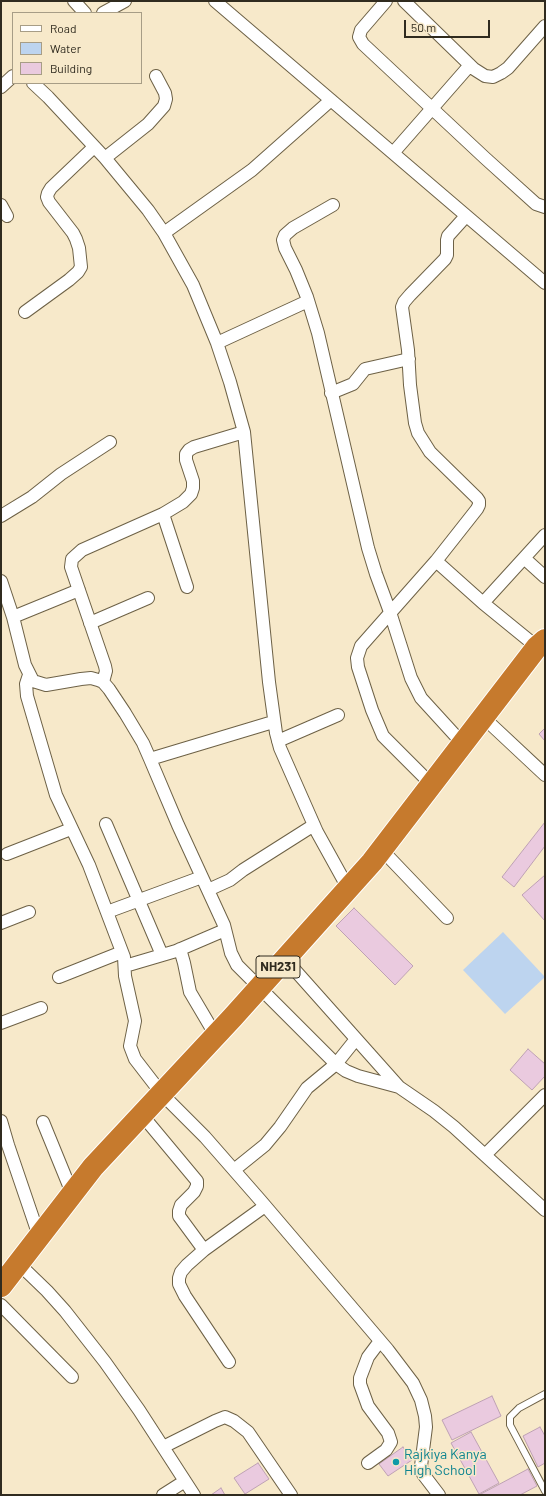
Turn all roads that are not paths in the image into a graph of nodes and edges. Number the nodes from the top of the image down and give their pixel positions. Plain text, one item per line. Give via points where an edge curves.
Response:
1 (74, 1) edge
2 (125, 1) edge
3 (386, 1) edge
4 (404, 1) edge
5 (222, 3) edge
6 (84, 12) edge
7 (105, 12) edge
8 (545, 26) edge
9 (470, 65) junction
10 (156, 76) dead end
11 (12, 77) edge
12 (35, 84) edge
13 (1, 87) edge
14 (331, 100) junction
15 (431, 109) junction
16 (94, 147) junction
17 (393, 153) junction
18 (105, 158) junction
19 (333, 205) dead end
20 (545, 207) edge
21 (466, 216) junction
22 (164, 233) junction
23 (545, 283) edge
24 (308, 301) junction
25 (25, 312) dead end
26 (217, 343) junction
27 (409, 359) junction
28 (331, 393) junction
29 (244, 432) junction
30 (110, 442) dead end
31 (163, 514) junction
32 (1, 516) edge
33 (545, 534) edge
34 (524, 558) junction
35 (436, 561) junction
36 (545, 577) edge
37 (1, 581) edge
38 (188, 587) dead end
39 (79, 590) junction
40 (148, 598) dead end
41 (483, 603) junction
42 (390, 612) junction
43 (13, 617) junction
44 (90, 623) junction
45 (541, 643) edge
46 (29, 675) junction
47 (103, 682) junction
48 (338, 715) dead end
49 (483, 717) junction
50 (273, 722) junction
51 (278, 741) junction
52 (463, 744) junction
53 (150, 759) junction
54 (545, 775) edge
55 (431, 784) junction
56 (106, 824) dead end
57 (314, 825) junction
58 (71, 829) junction
59 (382, 849) junction
60 (7, 854) dead end
61 (202, 877) junction
62 (348, 888) junction
63 (208, 890) junction
64 (139, 900) junction
65 (29, 912) dead end
66 (107, 912) junction
67 (447, 918) dead end
68 (1, 923) edge
69 (225, 930) junction
70 (180, 949) junction
71 (122, 952) junction
72 (162, 955) junction
73 (285, 959) junction
74 (125, 966) junction
75 (59, 977) dead end
76 (259, 988) junction
77 (41, 1008) dead end
78 (1, 1023) edge
79 (216, 1036) junction
80 (356, 1039) junction
81 (336, 1064) junction
82 (399, 1087) junction
83 (162, 1094) junction
84 (545, 1095) edge
85 (142, 1115) junction
86 (1, 1121) edge
87 (43, 1122) dead end
88 (485, 1155) junction
89 (6, 1159) edge
90 (234, 1170) junction
91 (72, 1193) junction
92 (266, 1206) junction
93 (545, 1210) edge
94 (39, 1236) junction
95 (204, 1250) junction
96 (18, 1263) junction
97 (1, 1286) edge
98 (1, 1305) edge
99 (380, 1341) junction
100 (229, 1362) dead end
101 (72, 1377) dead end
102 (545, 1394) edge
103 (163, 1447) junction
104 (368, 1463) dead end
105 (185, 1481) junction
106 (545, 1491) edge
107 (163, 1495) edge
108 (194, 1495) edge
109 (291, 1495) edge
110 (439, 1495) edge

1 - 6 street
2 - 7 street
3 - 15 street via 361,30 359,37
4 - 9 street
5 - 14 street
8 - 9 street via 501,73 493,77 485,76
9 - 15 street
10 - 18 street via 165,93 164,106 148,124
11 - 13 street
12 - 16 street
14 - 17 street
14 - 22 street via 252,170
15 - 17 street
15 - 20 street via 536,204
16 - 18 street
16 - 25 street via 51,188 47,197 76,239 81,267 69,280
17 - 21 street
18 - 22 street
19 - 24 street via 292,228 282,240
21 - 23 street
21 - 27 street via 446,240 445,259 402,307
22 - 26 street via 193,285
24 - 26 street
24 - 28 street
26 - 29 street
27 - 28 street via 365,369 353,384
27 - 35 street via 410,385 418,433 430,452 479,501 478,509
28 - 42 street via 368,548
29 - 31 street via 189,450 186,460 193,481 191,494
29 - 50 street
30 - 32 street
31 - 38 street
31 - 39 street via 95,543 75,555 71,567
33 - 34 street
34 - 36 street
34 - 41 street
35 - 41 street
35 - 42 street
37 - 43 street
39 - 43 street
39 - 44 street
40 - 44 street
41 - 45 street
42 - 52 street via 411,678 419,694
42 - 55 street via 360,646 358,667 383,736
43 - 46 street
44 - 47 street via 105,666
45 - 49 highway, NH231
46 - 47 street via 33,681 46,685 91,678
46 - 58 street via 26,684 27,696 56,795
47 - 53 street via 129,720
48 - 51 street
49 - 52 highway, NH231
49 - 54 street
50 - 51 street
50 - 53 street
51 - 57 street
52 - 55 highway, NH231
53 - 61 street
55 - 59 highway, NH231
56 - 64 street
57 - 62 street
57 - 63 street via 230,880
58 - 60 street
58 - 66 street via 89,865
59 - 62 highway, NH231
59 - 67 street
61 - 63 street
61 - 64 street
62 - 73 highway, NH231
63 - 69 street
64 - 66 street
64 - 72 street
65 - 68 street
66 - 71 street
69 - 70 street
69 - 76 street via 231,954 237,965
70 - 72 street
70 - 79 street via 190,992
71 - 74 street
71 - 75 street
72 - 74 street
73 - 76 highway, NH231
73 - 80 street
74 - 83 street via 135,1021 130,1046 141,1068
76 - 79 highway, NH231
76 - 81 street
77 - 78 street
79 - 83 highway, NH231
80 - 81 street
80 - 82 street
81 - 82 street via 358,1076
81 - 90 street via 307,1088 265,1145
82 - 88 street via 439,1115
83 - 85 highway, NH231
83 - 90 street
84 - 88 street
85 - 91 highway, NH231
85 - 95 street via 196,1181 197,1186 181,1205 179,1216
86 - 89 street
87 - 91 street
88 - 93 street
89 - 94 street
90 - 92 street
91 - 94 highway, NH231
92 - 95 street
92 - 99 street
94 - 96 highway, NH231
95 - 100 street via 180,1272 179,1284
96 - 97 highway, NH231
96 - 103 street via 65,1311 105,1362
98 - 101 street
99 - 104 street via 368,1357 360,1384 368,1406 388,1433 391,1442 386,1450
99 - 110 street via 413,1383 421,1400 426,1427 421,1466 423,1474
102 - 106 lane via 519,1408 510,1417 510,1425
103 - 105 street
103 - 109 street via 225,1417 248,1432
105 - 107 street
105 - 108 street

